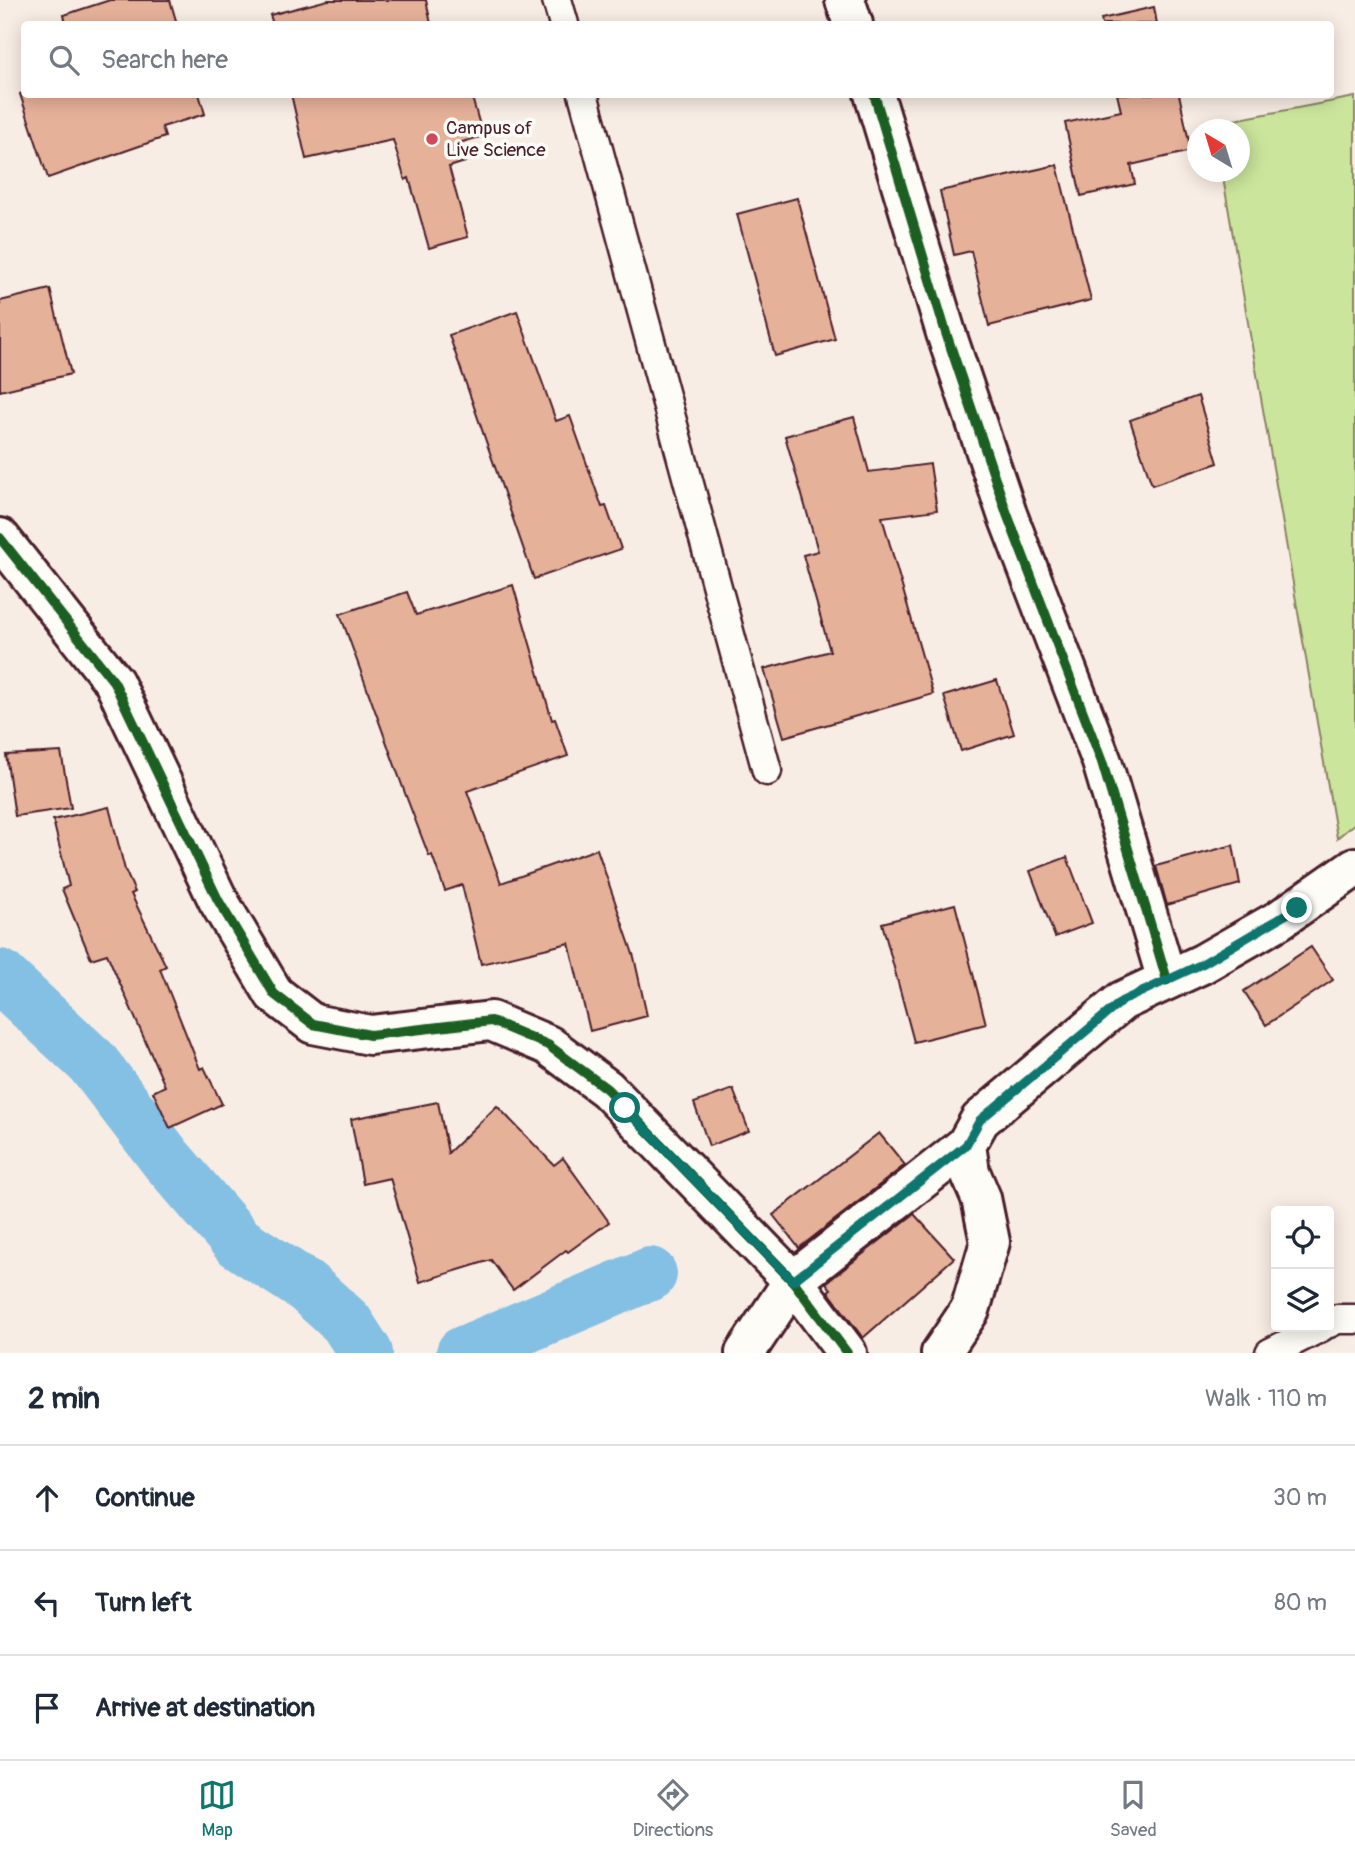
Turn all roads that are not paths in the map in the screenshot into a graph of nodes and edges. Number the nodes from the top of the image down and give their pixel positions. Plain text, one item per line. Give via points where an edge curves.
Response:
1 (557, 0) edge
2 (845, 0) edge
3 (563, 21) edge
4 (852, 21) edge
5 (584, 98) edge
6 (875, 98) edge
7 (0, 537) edge
8 (767, 771) dead end
9 (1355, 867) edge
10 (1167, 980) junction
11 (966, 1145) junction
12 (793, 1281) junction
13 (1355, 1319) edge
14 (1334, 1320) edge
15 (1311, 1332) edge
16 (745, 1353) edge
17 (847, 1353) edge
18 (941, 1353) edge
19 (1270, 1353) edge

1 - 3 lane
2 - 4 street
5 - 8 lane
6 - 10 street via 1007,514 1102,762
7 - 12 street via 114,682 218,900 274,994 313,1024 370,1035 491,1021 548,1045 607,1089
9 - 10 street via 1279,920
10 - 11 street via 1122,1001 980,1120
11 - 12 street
11 - 18 street via 990,1242 970,1310
12 - 16 street
12 - 17 street
13 - 14 lane
15 - 19 lane

